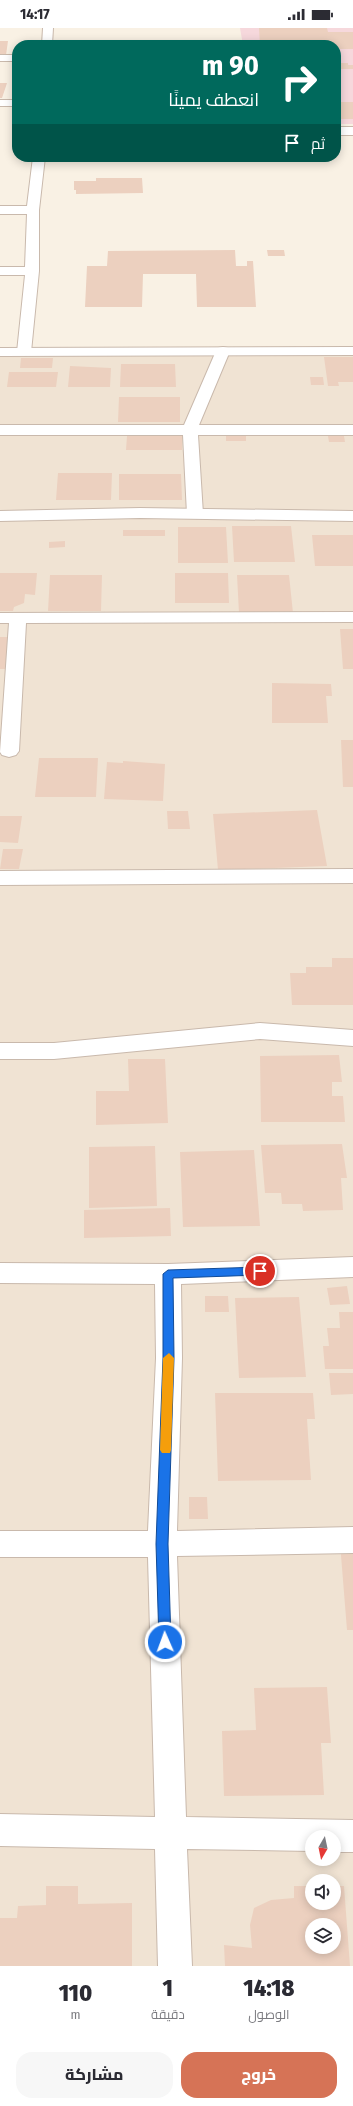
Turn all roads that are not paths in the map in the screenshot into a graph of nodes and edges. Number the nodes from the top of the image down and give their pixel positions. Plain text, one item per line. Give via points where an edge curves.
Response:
1 (48, 28) edge
2 (47, 40) edge
3 (0, 58) edge
4 (12, 58) edge
5 (0, 103) edge
6 (12, 103) edge
7 (341, 131) edge
8 (353, 131) edge
9 (38, 162) edge
10 (0, 210) edge
11 (33, 210) junction
12 (0, 270) edge
13 (32, 271) junction
14 (353, 351) edge
15 (0, 352) edge
16 (24, 352) junction
17 (223, 352) junction
18 (190, 429) junction
19 (0, 430) edge
20 (353, 430) edge
21 (195, 514) junction
22 (0, 516) edge
23 (353, 516) edge
24 (353, 617) edge
25 (0, 618) edge
26 (18, 618) junction
27 (9, 751) dead end
28 (353, 876) edge
29 (0, 878) edge
30 (353, 1038) edge
31 (0, 1051) edge
32 (353, 1267) edge
33 (0, 1273) edge
34 (168, 1274) junction
35 (353, 1540) edge
36 (0, 1544) edge
37 (162, 1544) junction
38 (0, 1830) edge
39 (171, 1833) junction
40 (353, 1836) edge
41 (175, 1966) edge

1 - 2 street
3 - 4 street
5 - 6 street
7 - 8 street
9 - 11 street
10 - 11 street
11 - 13 street
12 - 13 street
13 - 16 street
14 - 17 street
15 - 16 street
16 - 17 street
17 - 18 street
18 - 19 street
18 - 20 street
18 - 21 street
21 - 22 street
21 - 23 street
24 - 26 street
25 - 26 street
26 - 27 street
28 - 29 street
30 - 31 street via 260,1031 54,1051
32 - 34 street
33 - 34 street
34 - 37 street via 169,1358
35 - 37 street
36 - 37 street
37 - 39 street
38 - 39 street
39 - 40 street
39 - 41 street

